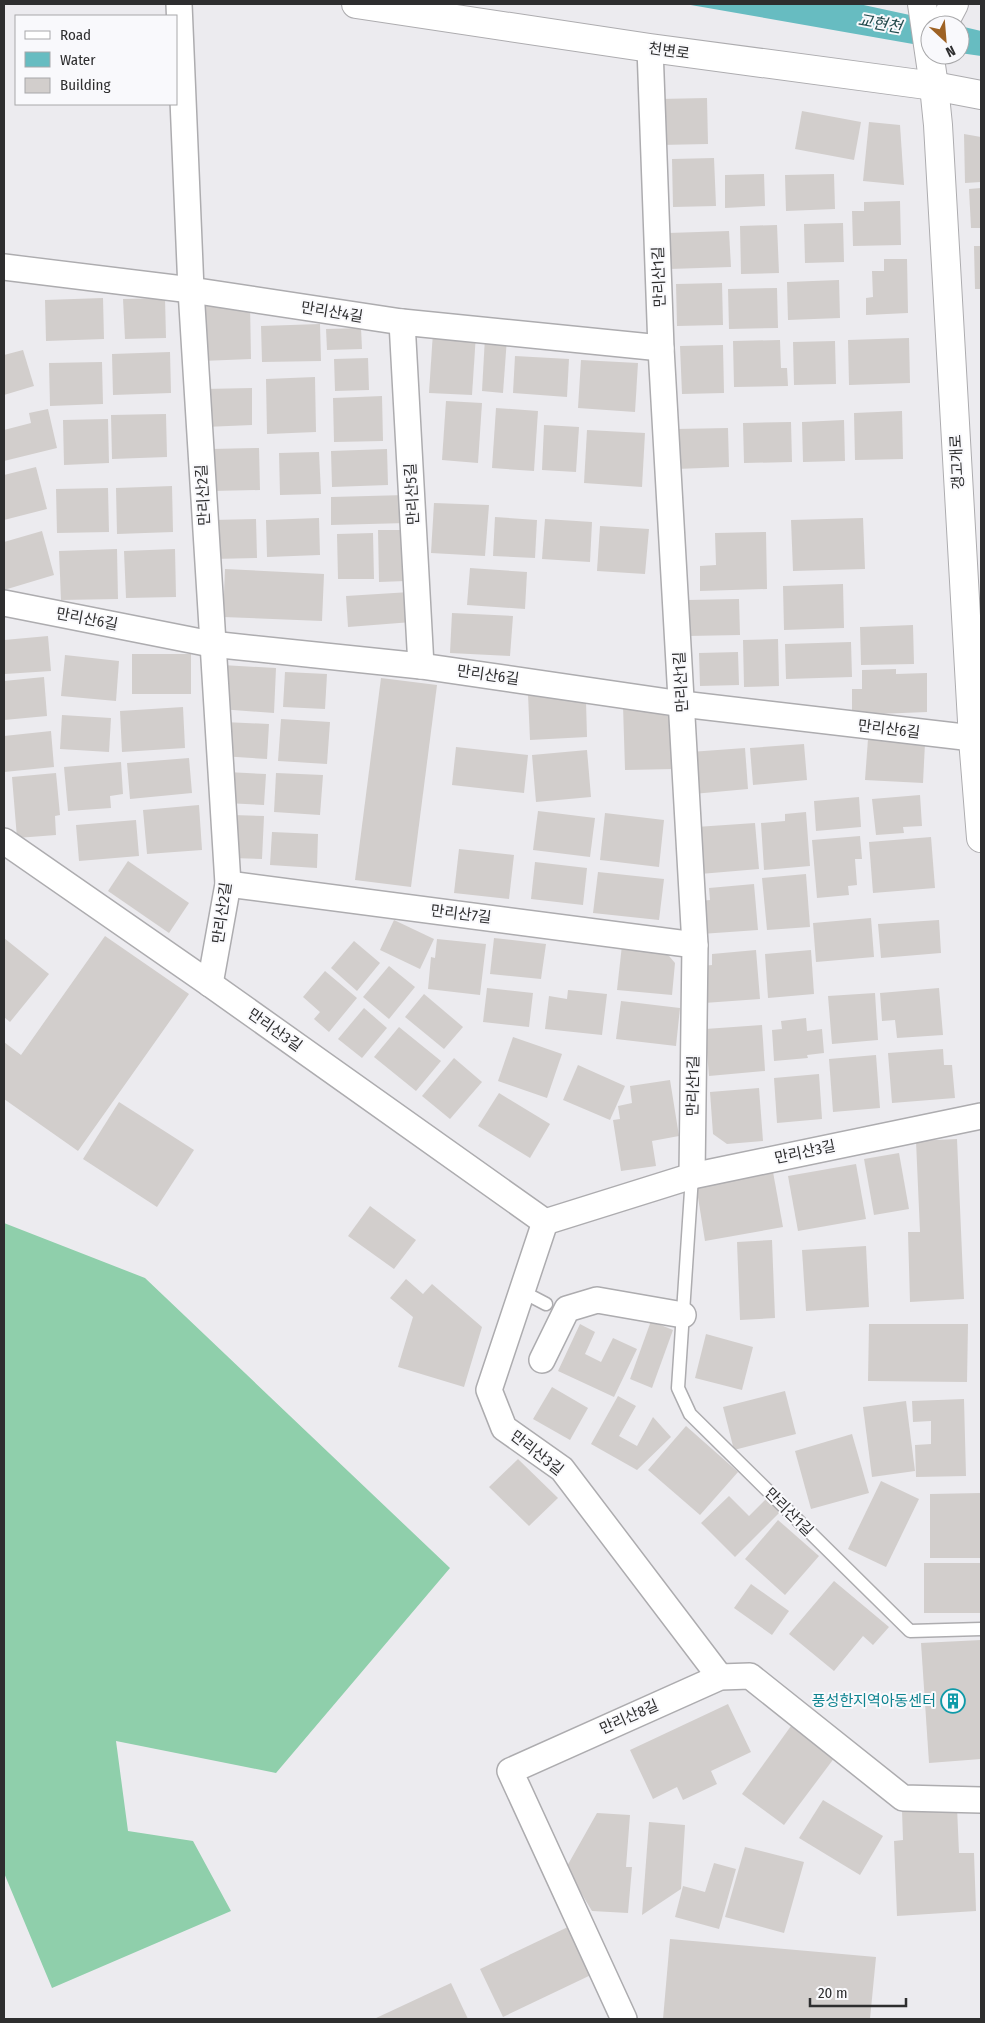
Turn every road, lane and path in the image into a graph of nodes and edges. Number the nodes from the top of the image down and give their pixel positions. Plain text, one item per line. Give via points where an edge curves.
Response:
1 (179, 4) edge
2 (356, 4) edge
3 (650, 48) junction
4 (931, 65) edge
5 (934, 86) junction
6 (981, 95) edge
7 (4, 267) edge
8 (191, 290) junction
9 (402, 322) junction
10 (662, 348) junction
11 (4, 603) edge
12 (211, 644) junction
13 (421, 666) junction
14 (682, 704) junction
15 (977, 739) edge
16 (981, 838) edge
17 (4, 841) edge
18 (228, 884) junction
19 (695, 945) junction
20 (210, 984) junction
21 (981, 1116) edge
22 (692, 1176) junction
23 (545, 1222) junction
24 (523, 1292) junction
25 (546, 1304) dead end
26 (683, 1315) junction
27 (542, 1360) dead end
28 (981, 1629) edge
29 (720, 1677) junction
30 (981, 1800) edge
31 (624, 2019) edge

1 - 8 street, 만리산2길
2 - 3 street, 천변로
3 - 5 street, 천변로
3 - 10 street, 만리산1길
4 - 5 street, 갱고개로
5 - 6 street, 천변로
5 - 15 street, 갱고개로
7 - 8 street, 만리산4길
8 - 9 street, 만리산4길
8 - 12 street, 만리산2길
9 - 10 street, 만리산4길
9 - 13 street, 만리산5길
10 - 14 street, 만리산1길
11 - 12 street, 만리산6길
12 - 13 street, 만리산6길
12 - 18 street, 만리산2길
13 - 14 street, 만리산6길
14 - 15 street, 만리산6길
14 - 19 street, 만리산1길
15 - 16 street, 갱고개로
17 - 20 street, 만리산3길
18 - 19 street, 만리산7길
18 - 20 street, 만리산2길
19 - 22 street, 만리산1길
20 - 23 street, 만리산3길
21 - 22 street, 만리산3길
22 - 23 street, 만리산3길
22 - 26 lane, 만리산1길
23 - 24 street, 만리산3길
24 - 25 lane
24 - 29 street, 만리산3길 via 489,1390 504,1428 562,1469
26 - 27 street via 597,1300 567,1309
26 - 28 lane, 만리산1길 via 678,1388 690,1414 910,1631
29 - 30 street, 만리산8길 via 750,1676 902,1798
29 - 31 street, 만리산8길 via 510,1771

